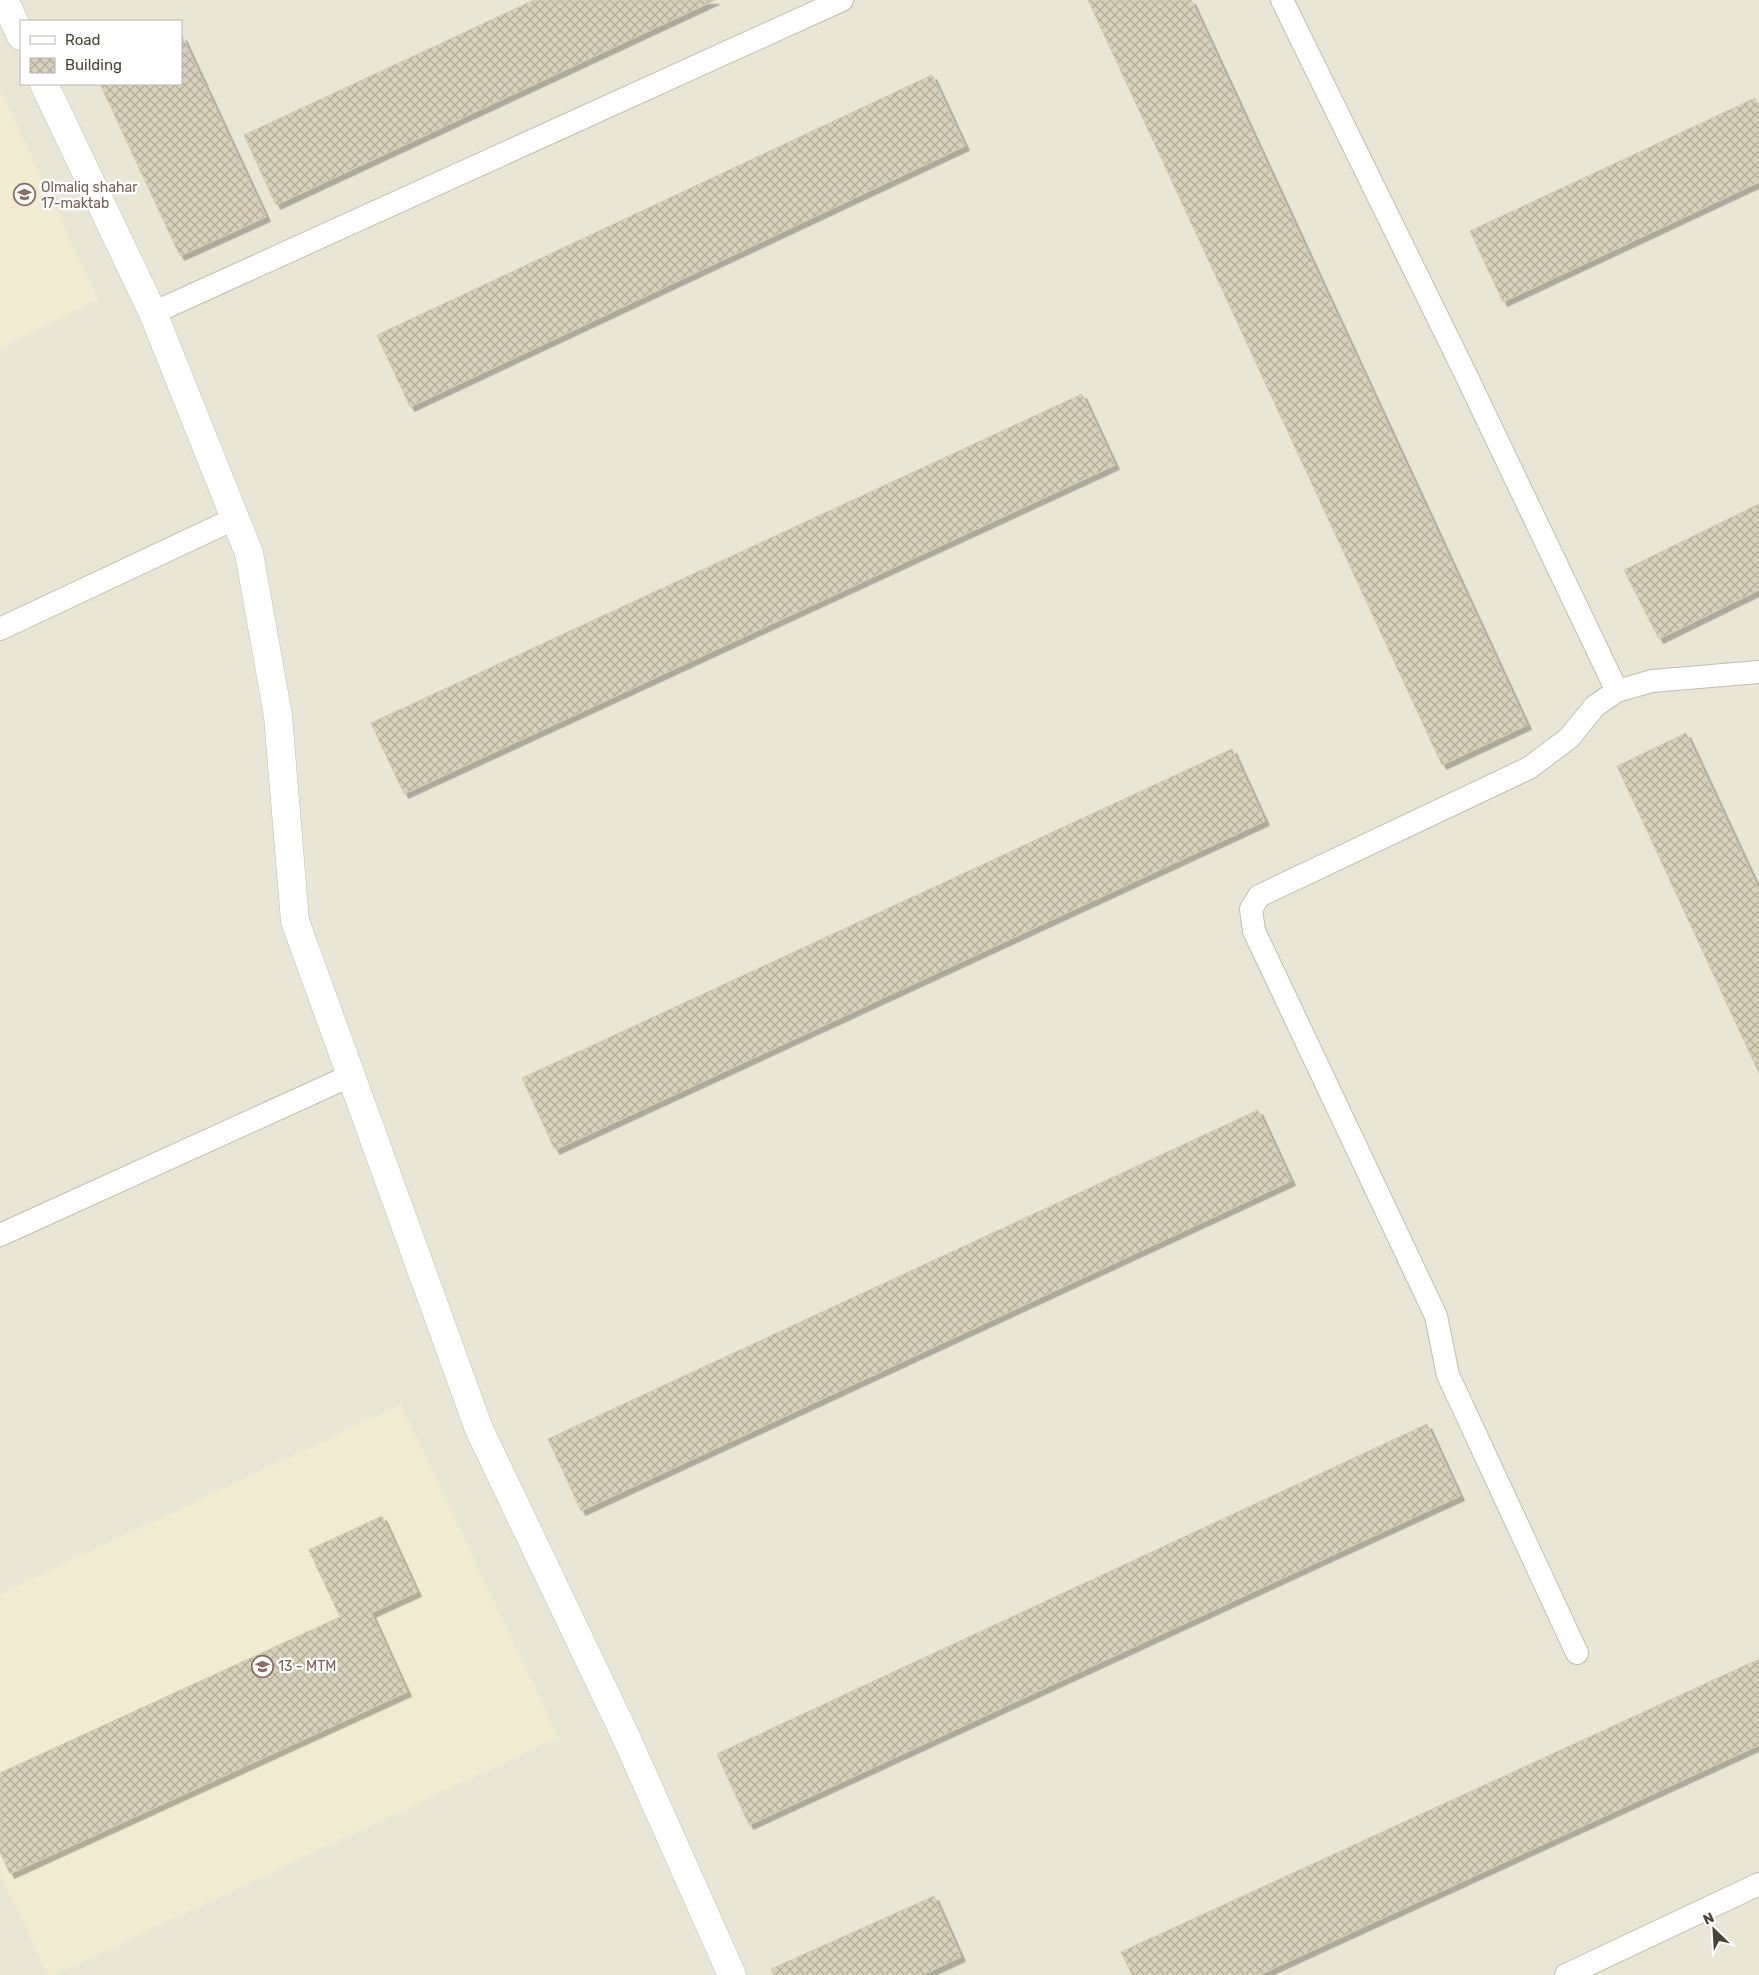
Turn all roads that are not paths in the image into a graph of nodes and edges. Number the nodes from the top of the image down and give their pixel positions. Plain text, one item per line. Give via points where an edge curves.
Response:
1 (4, 0) edge
2 (842, 0) edge
3 (1282, 0) edge
4 (20, 34) edge
5 (44, 85) edge
6 (153, 313) junction
7 (236, 518) junction
8 (0, 629) edge
9 (1759, 672) edge
10 (1617, 691) junction
11 (352, 1075) junction
12 (0, 1235) edge
13 (1577, 1653) dead end
14 (1759, 1884) edge
15 (732, 1975) edge
16 (1566, 1975) edge

1 - 4 street
2 - 6 lane
3 - 10 lane
5 - 6 street
6 - 7 street
7 - 8 lane
7 - 11 street via 249,553 278,716 295,921
9 - 10 lane via 1652,681
10 - 13 lane via 1595,706 1569,738 1529,768 1259,896 1251,909 1254,931 1436,1316 1448,1375
11 - 12 lane
11 - 15 street via 480,1429 626,1737
14 - 16 lane

